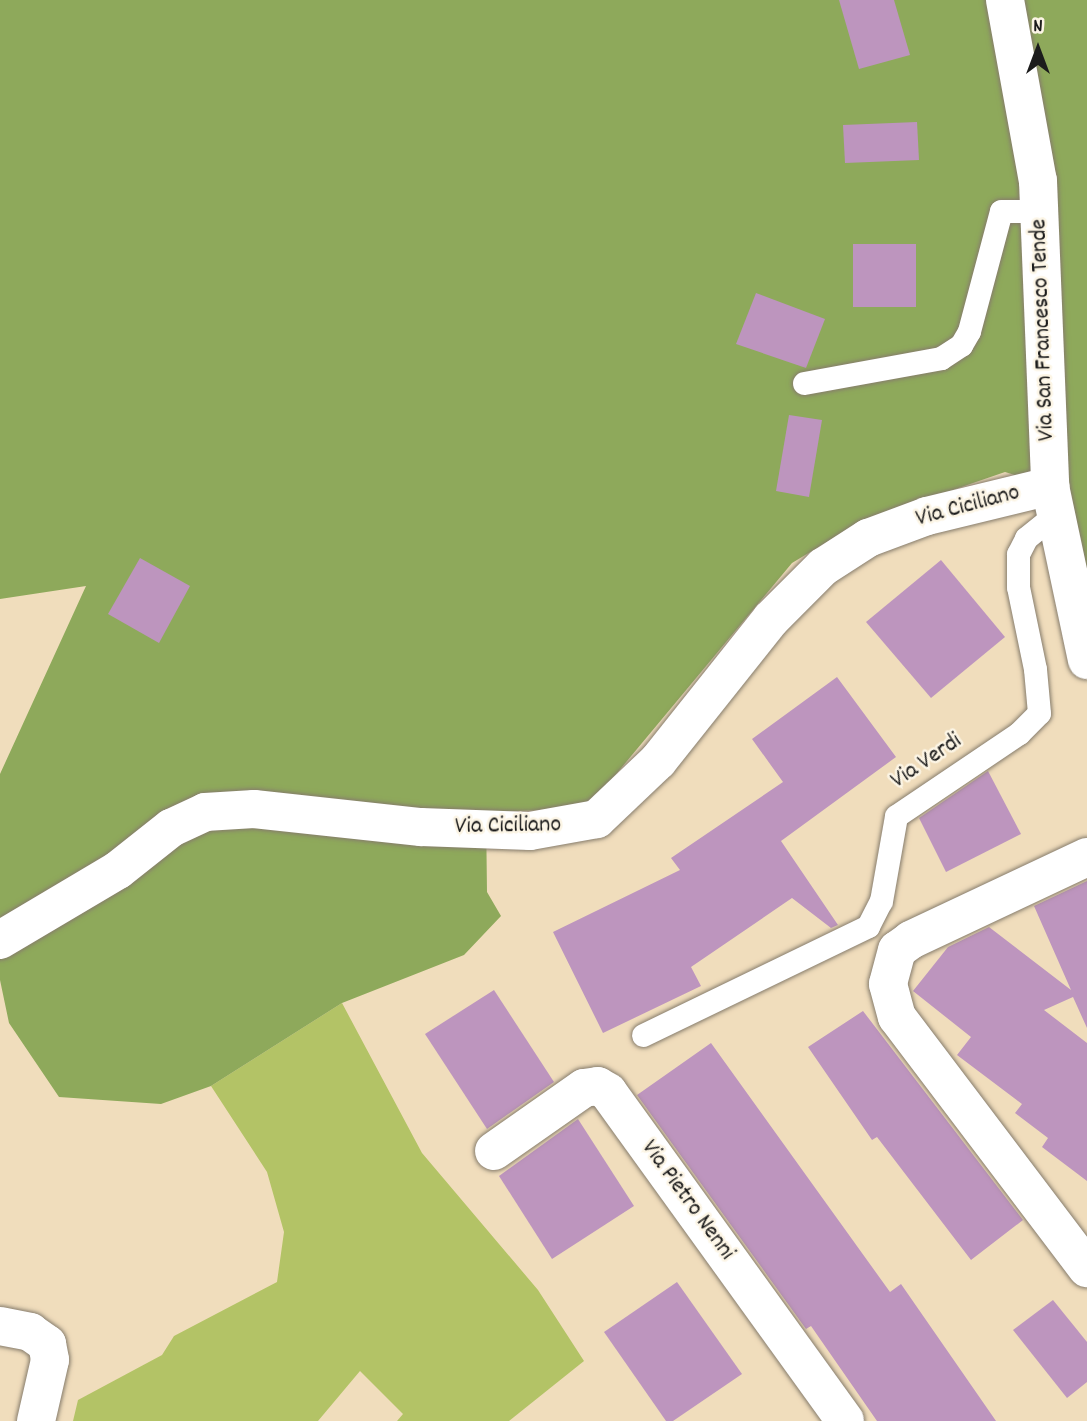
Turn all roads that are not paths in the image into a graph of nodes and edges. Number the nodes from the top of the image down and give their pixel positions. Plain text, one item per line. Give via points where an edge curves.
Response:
1 (1005, 0) edge
2 (1014, 0) edge
3 (1014, 49) junction
4 (1039, 211) junction
5 (804, 383) dead end
6 (1053, 500) junction
7 (1087, 660) edge
8 (1087, 857) edge
9 (0, 940) edge
10 (643, 1035) dead end
11 (494, 1152) dead end
12 (1087, 1268) edge
13 (0, 1326) edge
14 (36, 1421) edge
15 (845, 1421) edge

1 - 3 street, Via San Francesco Tende
2 - 3 lane
3 - 4 street, Via San Francesco Tende via 1038,181
4 - 5 lane via 1001,211 969,331 961,345 941,358
4 - 6 street, Via San Francesco Tende
6 - 7 street, Via San Francesco Tende
6 - 9 street, Via Ciciliano via 927,516 867,538 823,567 771,619 658,761 597,819 530,831 421,827 254,810 205,812 171,828 118,870
6 - 10 lane, Via Verdi via 1018,554 1018,587 1040,713 1019,733 896,816 881,901 867,926
8 - 12 street via 911,940 897,950 888,984 897,1017
11 - 15 street, Via Pietro Nenni via 584,1088 598,1086 608,1092
13 - 14 street via 42,1337 50,1351

